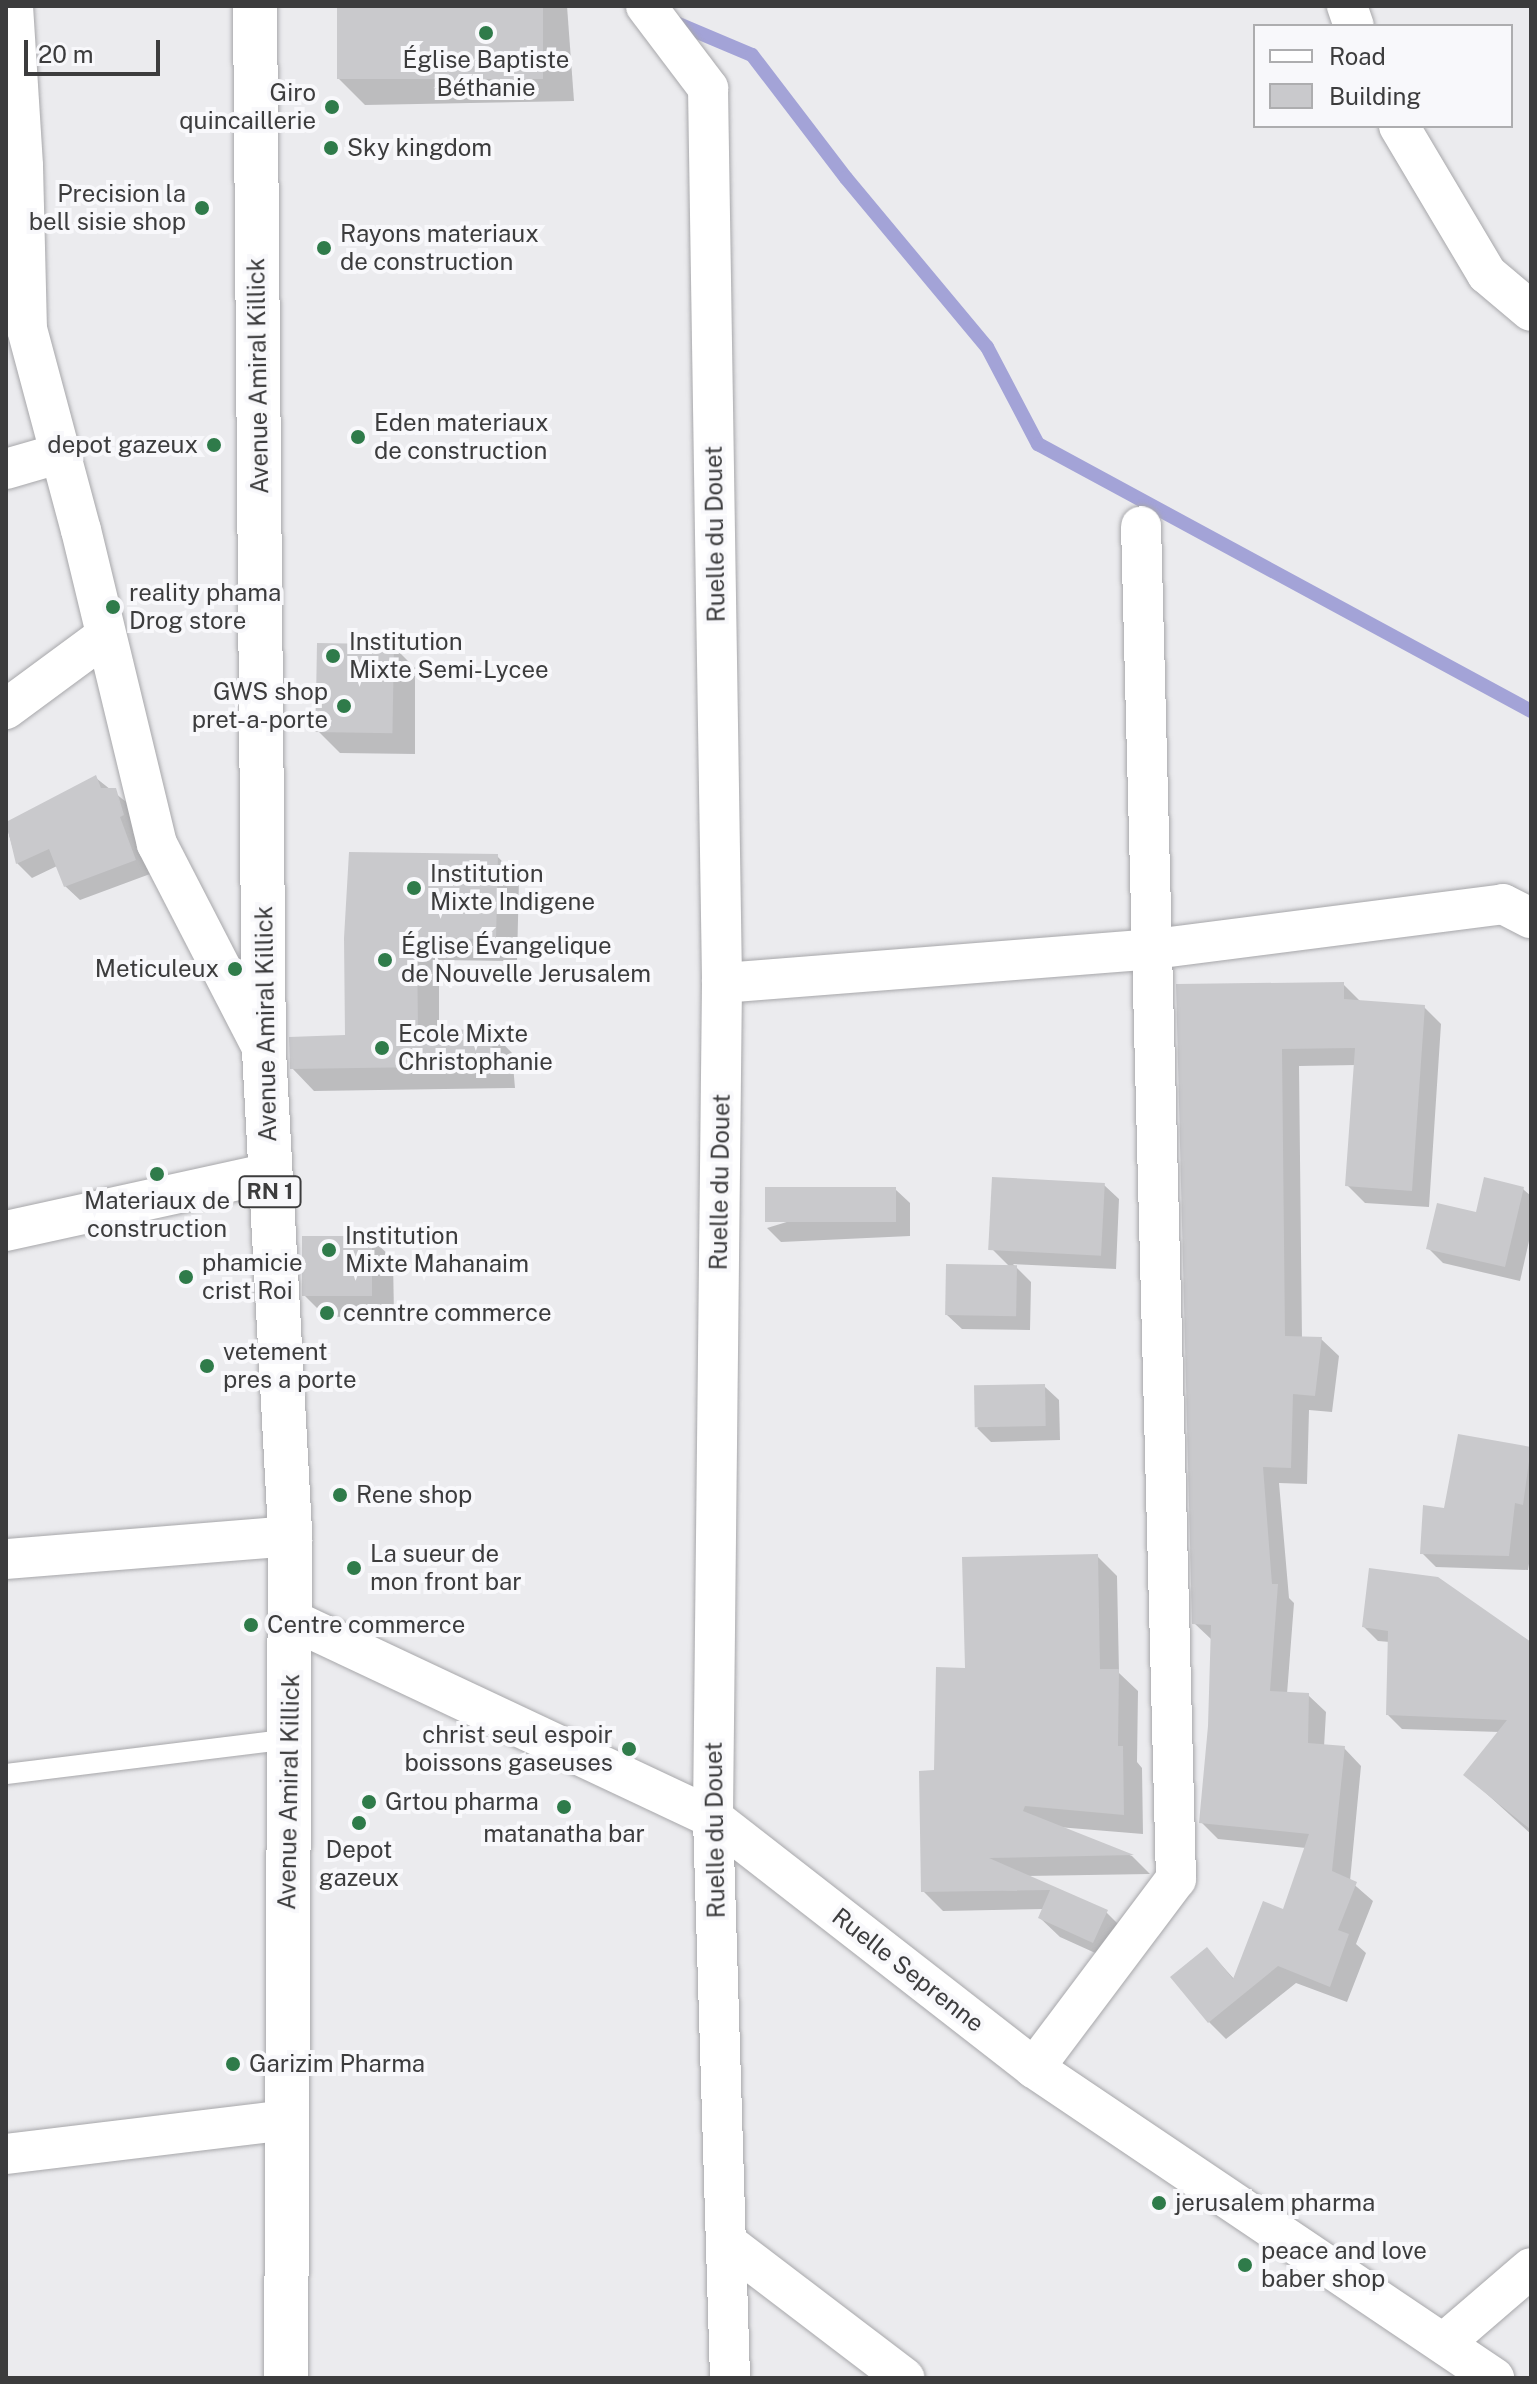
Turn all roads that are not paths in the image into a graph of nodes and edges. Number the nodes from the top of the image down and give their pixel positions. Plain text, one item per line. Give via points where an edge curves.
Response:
1 (13, 6) edge
2 (255, 6) edge
3 (646, 6) edge
4 (1400, 128) edge
5 (14, 169) edge
6 (1531, 311) edge
7 (61, 453) junction
8 (6, 469) edge
9 (1141, 526) dead end
10 (105, 636) junction
11 (6, 709) edge
12 (1531, 918) edge
13 (1154, 949) junction
14 (722, 983) junction
15 (264, 1051) junction
16 (269, 1173) junction
17 (6, 1231) edge
18 (290, 1536) junction
19 (6, 1559) edge
20 (290, 1619) junction
21 (290, 1739) junction
22 (6, 1774) edge
23 (713, 1818) junction
24 (1034, 2068) junction
25 (285, 2120) junction
26 (6, 2154) edge
27 (727, 2243) junction
28 (1531, 2268) edge
29 (1445, 2342) junction
30 (286, 2378) edge
31 (730, 2378) edge
32 (904, 2378) edge
33 (1494, 2378) edge

1 - 5 street
2 - 15 main road, Avenue Amiral Killick / RN 1
3 - 14 street, Ruelle du Douet via 708,88
4 - 6 street via 1487,274
5 - 7 street via 27,329
7 - 8 street
7 - 10 street
9 - 13 street
10 - 11 street
10 - 15 street via 157,844
12 - 13 street via 1503,904
13 - 14 street
13 - 24 street via 1176,1879
14 - 23 street, Ruelle du Douet
15 - 16 main road, Avenue Amiral Killick / RN 1
16 - 17 street
16 - 18 main road, Avenue Amiral Killick / RN 1
18 - 19 street
18 - 20 main road, Avenue Amiral Killick / RN 1
20 - 21 main road, Avenue Amiral Killick / RN 1
20 - 23 street, Ruelle Seprenne
21 - 22 lane
21 - 25 main road, Avenue Amiral Killick / RN 1
23 - 24 street, Ruelle Seprenne
23 - 27 street, Ruelle du Douet
24 - 29 street, Ruelle Seprenne
25 - 26 street
25 - 30 main road, Avenue Amiral Killick / RN 1
27 - 31 street, Ruelle du Douet
27 - 32 street
28 - 29 street
29 - 33 street, Ruelle Seprenne

